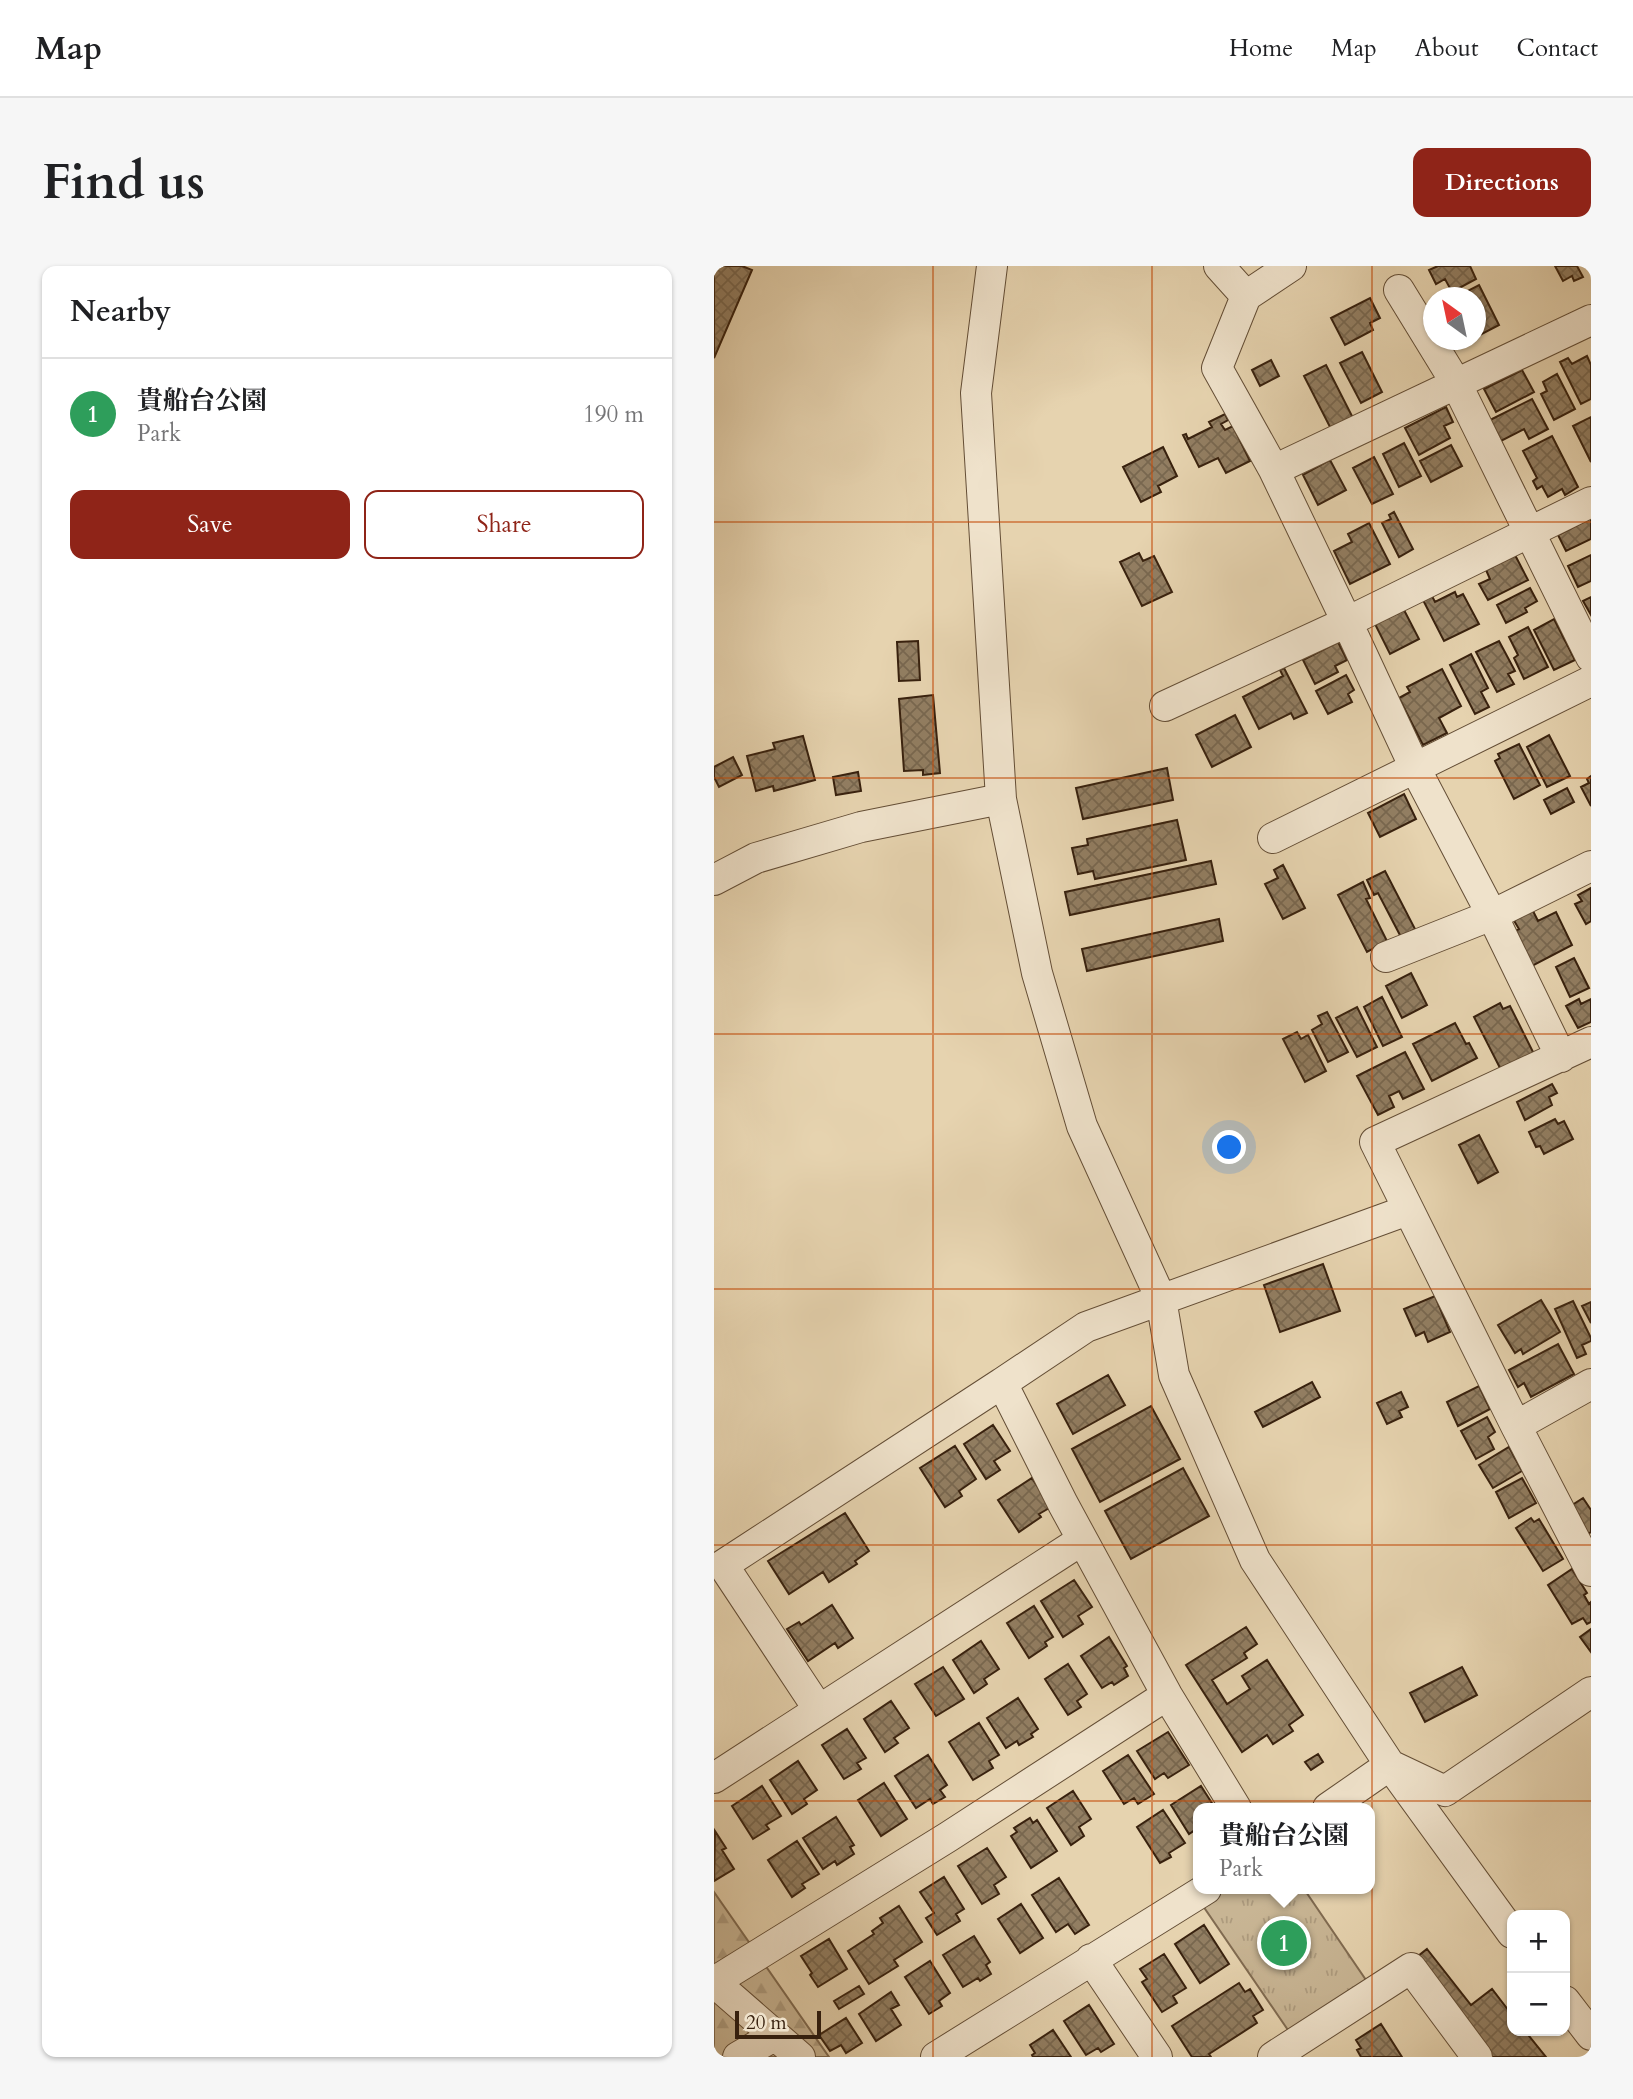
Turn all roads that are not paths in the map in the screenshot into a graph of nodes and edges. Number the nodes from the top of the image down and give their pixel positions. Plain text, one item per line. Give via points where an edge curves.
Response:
1 (992, 266) edge
2 (1219, 266) edge
3 (1291, 266) edge
4 (1399, 290) dead end
5 (1246, 296) junction
6 (1591, 320) edge
7 (1457, 383) junction
8 (1274, 470) junction
9 (1591, 502) edge
10 (1528, 532) junction
11 (1347, 622) junction
12 (1591, 657) edge
13 (1591, 681) edge
14 (1165, 706) dead end
15 (1415, 768) junction
16 (1001, 799) junction
17 (1273, 838) dead end
18 (1591, 866) edge
19 (714, 880) edge
20 (1492, 915) junction
21 (1386, 957) dead end
22 (1591, 1042) edge
23 (1561, 1056) junction
24 (1408, 1210) junction
25 (1161, 1299) junction
26 (1002, 1383) junction
27 (1591, 1384) edge
28 (1516, 1426) junction
29 (1082, 1540) junction
30 (1589, 1562) edge
31 (1591, 1692) edge
32 (1167, 1695) junction
33 (819, 1710) junction
34 (1390, 1765) junction
35 (714, 1778) edge
36 (1233, 1803) edge
37 (1335, 1803) edge
38 (1198, 1894) edge
39 (1507, 1926) edge
40 (1091, 1959) junction
41 (714, 1982) edge
42 (1570, 2008) edge
43 (1591, 2035) edge
44 (774, 2036) junction
45 (738, 2057) edge
46 (800, 2057) edge
47 (936, 2057) edge
48 (1157, 2057) edge
49 (1273, 2057) edge
50 (1477, 2057) edge

1 - 16 street via 976,393
2 - 5 street
3 - 5 street
4 - 7 street
5 - 8 street via 1217,368
6 - 7 street
7 - 8 street
7 - 10 street
8 - 11 street
9 - 10 street
10 - 11 street
10 - 12 street
11 - 14 street
11 - 15 street
13 - 15 street
15 - 17 street
15 - 20 street
16 - 19 street via 861,827 756,858
16 - 25 street via 1037,973 1082,1126
18 - 20 street
20 - 21 street
20 - 23 street
22 - 23 street
23 - 24 street via 1374,1142
24 - 25 street
24 - 28 street
25 - 26 street via 1086,1327
25 - 34 street via 1174,1375 1255,1560
26 - 29 street
26 - 33 street via 723,1565
27 - 28 street
28 - 30 street
29 - 32 street
29 - 33 street
31 - 34 street via 1445,1791
32 - 36 street
32 - 41 street via 948,1838
33 - 35 street
34 - 37 street
34 - 39 street
38 - 40 street
40 - 47 street
40 - 48 street
41 - 44 street
42 - 43 street
44 - 45 street
44 - 46 street
49 - 50 street via 1411,1968

